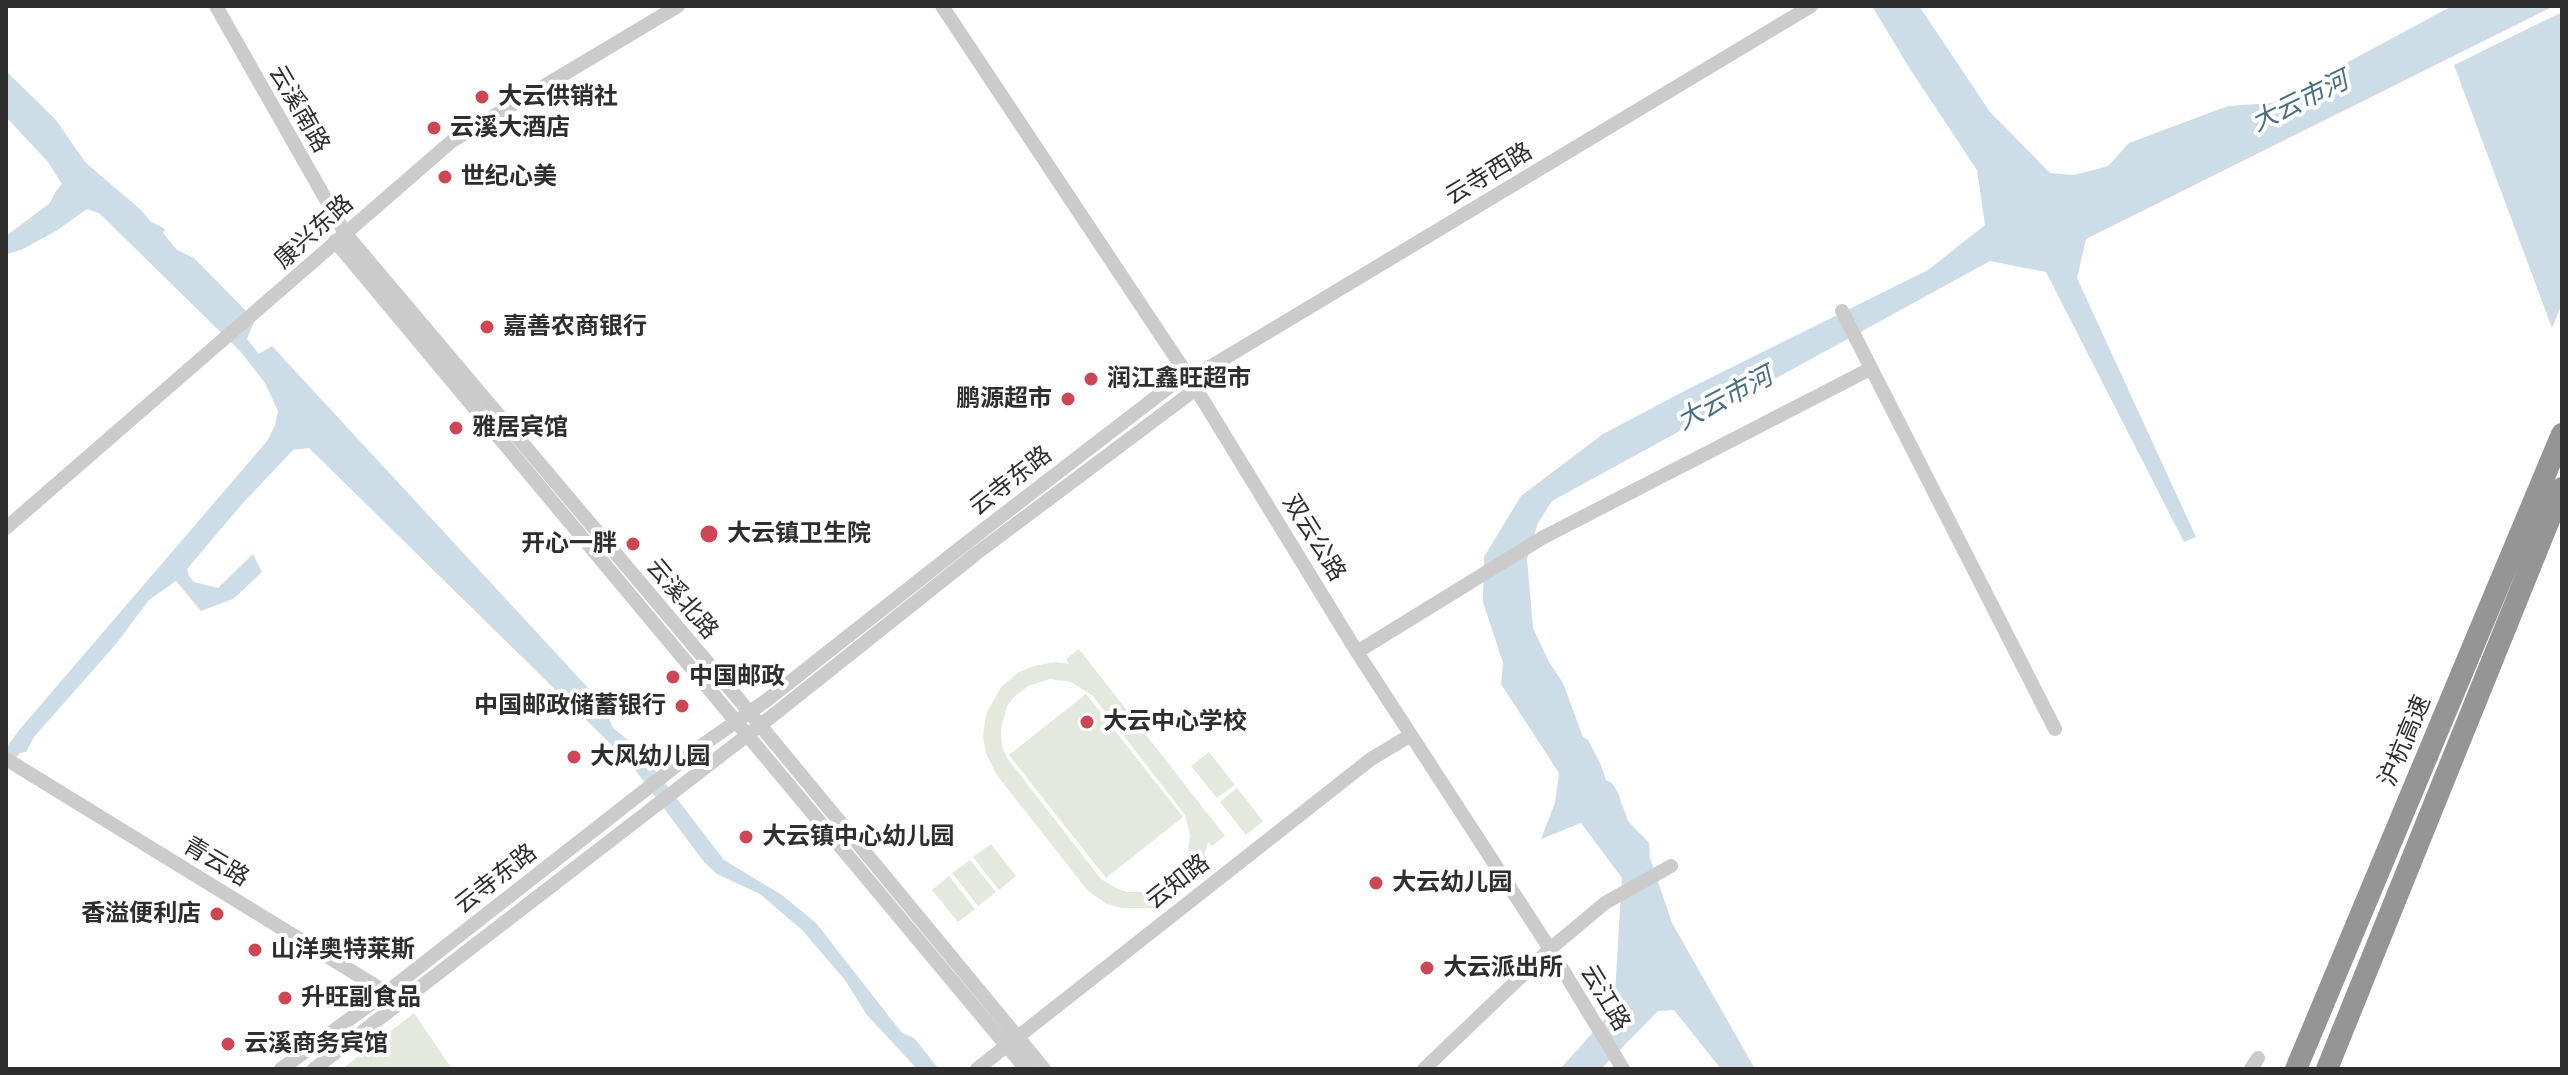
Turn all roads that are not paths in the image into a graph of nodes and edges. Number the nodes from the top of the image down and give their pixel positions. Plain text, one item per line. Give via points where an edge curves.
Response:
1 (216, 6) edge
2 (678, 6) edge
3 (942, 6) edge
4 (1811, 6) edge
5 (340, 237) junction
6 (1842, 311) dead end
7 (1870, 369) junction
8 (1191, 381) junction
9 (2562, 434) edge
10 (2562, 488) edge
11 (6, 528) edge
12 (1357, 652) junction
13 (749, 713) junction
14 (736, 722) junction
15 (2055, 729) dead end
16 (753, 730) junction
17 (1411, 735) junction
18 (6, 759) edge
19 (1671, 866) dead end
20 (1550, 949) junction
21 (387, 992) junction
22 (403, 1002) junction
23 (1011, 1041) junction
24 (1619, 1064) edge
25 (281, 1069) edge
26 (314, 1069) edge
27 (977, 1069) edge
28 (1026, 1069) edge
29 (1044, 1069) edge
30 (1424, 1069) edge
31 (2296, 1069) edge
32 (2327, 1069) edge

1 - 5 street, 云溪南路
2 - 5 street, 康兴东路 via 452,141
3 - 8 street, 双云公路
4 - 8 street, 云寺西路
5 - 11 street, 康兴东路
5 - 13 street, 云溪北路
5 - 14 street, 云溪北路
6 - 7 street
7 - 12 street via 1542,538
7 - 15 street
8 - 12 street, 双云公路
8 - 13 street, 云寺东路
8 - 16 street, 云寺东路
9 - 31 highway, 沪杭高速
10 - 32 highway, 沪杭高速
12 - 17 street, 双云公路
13 - 14 street, 云寺东路
13 - 16 street, 云溪北路
14 - 16 street, 云溪北路
14 - 21 street, 云寺东路
16 - 22 street, 云寺东路
16 - 23 street, 云溪北路
17 - 20 street, 双云公路
17 - 23 street, 云知路 via 1371,759
18 - 21 street, 青云路
19 - 20 street via 1605,903
20 - 24 street, 云江路
20 - 30 street
21 - 22 street, 青云路
21 - 25 street, 云寺东路
22 - 26 street, 云寺东路
23 - 27 street, 云知路
23 - 28 street, 云溪北路
23 - 29 street, 云溪北路

